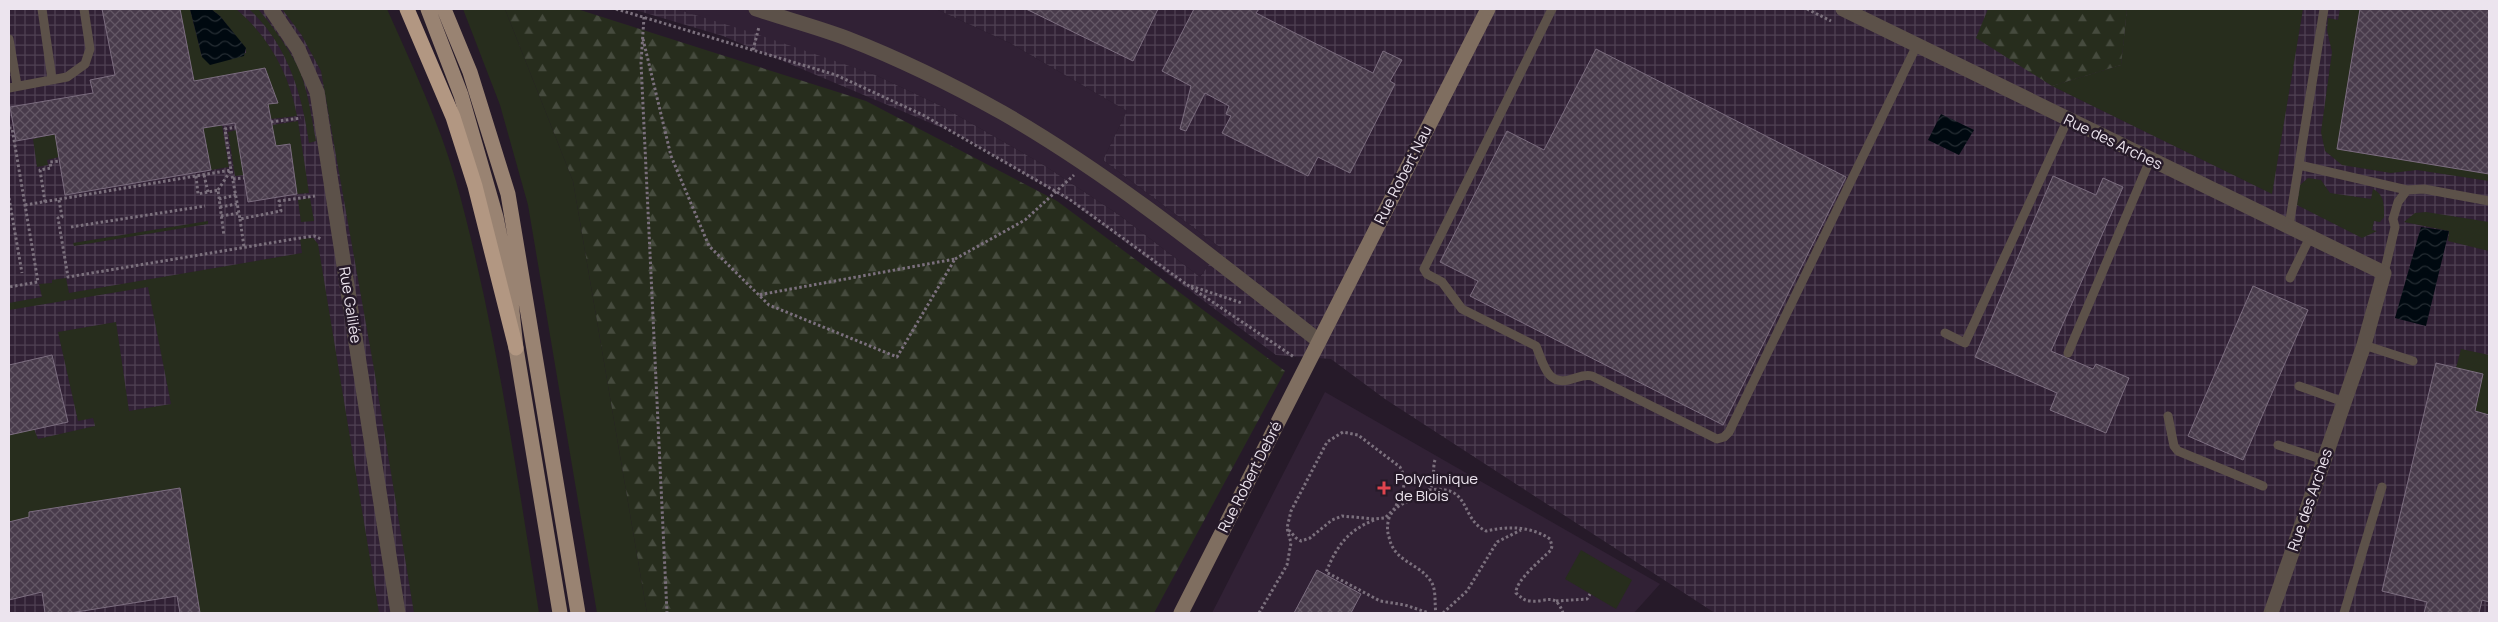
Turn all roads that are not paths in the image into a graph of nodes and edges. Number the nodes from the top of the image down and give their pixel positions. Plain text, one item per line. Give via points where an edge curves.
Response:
1 (42, 9) edge
2 (84, 9) edge
3 (271, 9) edge
4 (407, 9) edge
5 (428, 9) edge
6 (444, 9) edge
7 (1488, 9) edge
8 (1552, 9) edge
9 (1843, 9) edge
10 (2324, 9) edge
11 (760, 10) edge
12 (9, 39) edge
13 (1917, 45) junction
14 (11, 71) edge
15 (52, 79) junction
16 (13, 86) edge
17 (2068, 119) junction
18 (2150, 160) junction
19 (2299, 164) junction
20 (2407, 190) junction
21 (2489, 200) edge
22 (2289, 226) junction
23 (2310, 237) junction
24 (2384, 273) junction
25 (2290, 278) dead end
26 (1945, 334) dead end
27 (1319, 341) junction
28 (2364, 345) junction
29 (516, 348) junction
30 (2068, 353) dead end
31 (2412, 361) dead end
32 (2299, 386) dead end
33 (2344, 402) junction
34 (2168, 416) dead end
35 (2278, 445) dead end
36 (2324, 460) junction
37 (2263, 486) dead end
38 (2382, 487) dead end
39 (398, 613) edge
40 (560, 613) edge
41 (578, 613) edge
42 (1180, 613) edge
43 (2271, 613) edge
44 (2344, 613) edge

1 - 15 lane
2 - 15 lane via 90,49 84,64 67,77
3 - 39 street, Rue Galilée via 298,49 317,92
4 - 29 highway via 453,117 475,186
5 - 29 main road via 462,95 496,217 509,283
6 - 41 main road via 470,72 508,194
7 - 27 street, Rue Robert Nau
8 - 13 lane via 1424,269 1442,282 1462,309 1536,346 1549,376 1566,381 1592,376 1718,440 1729,432
9 - 13 street, Rue des Arches
10 - 19 lane
11 - 27 street via 844,38 935,78 1004,114 1169,224
12 - 14 lane
13 - 17 street, Rue des Arches
14 - 16 lane
15 - 16 lane
17 - 18 street, Rue des Arches
17 - 26 lane via 1966,343
18 - 22 street, Rue des Arches
18 - 30 lane
19 - 20 lane
19 - 22 lane
20 - 21 lane via 2424,189
20 - 24 lane, Rue des Arches via 2398,202 2393,219 2395,227
22 - 23 street, Rue des Arches
23 - 24 street, Rue des Arches
23 - 25 lane
24 - 28 street, Rue des Arches
27 - 42 street, Rue Robert Debré
28 - 31 lane
28 - 33 street, Rue des Arches
29 - 40 main road
32 - 33 lane
33 - 36 street, Rue des Arches
34 - 37 lane via 2178,451
35 - 36 lane
36 - 43 street, Rue des Arches
38 - 44 lane

